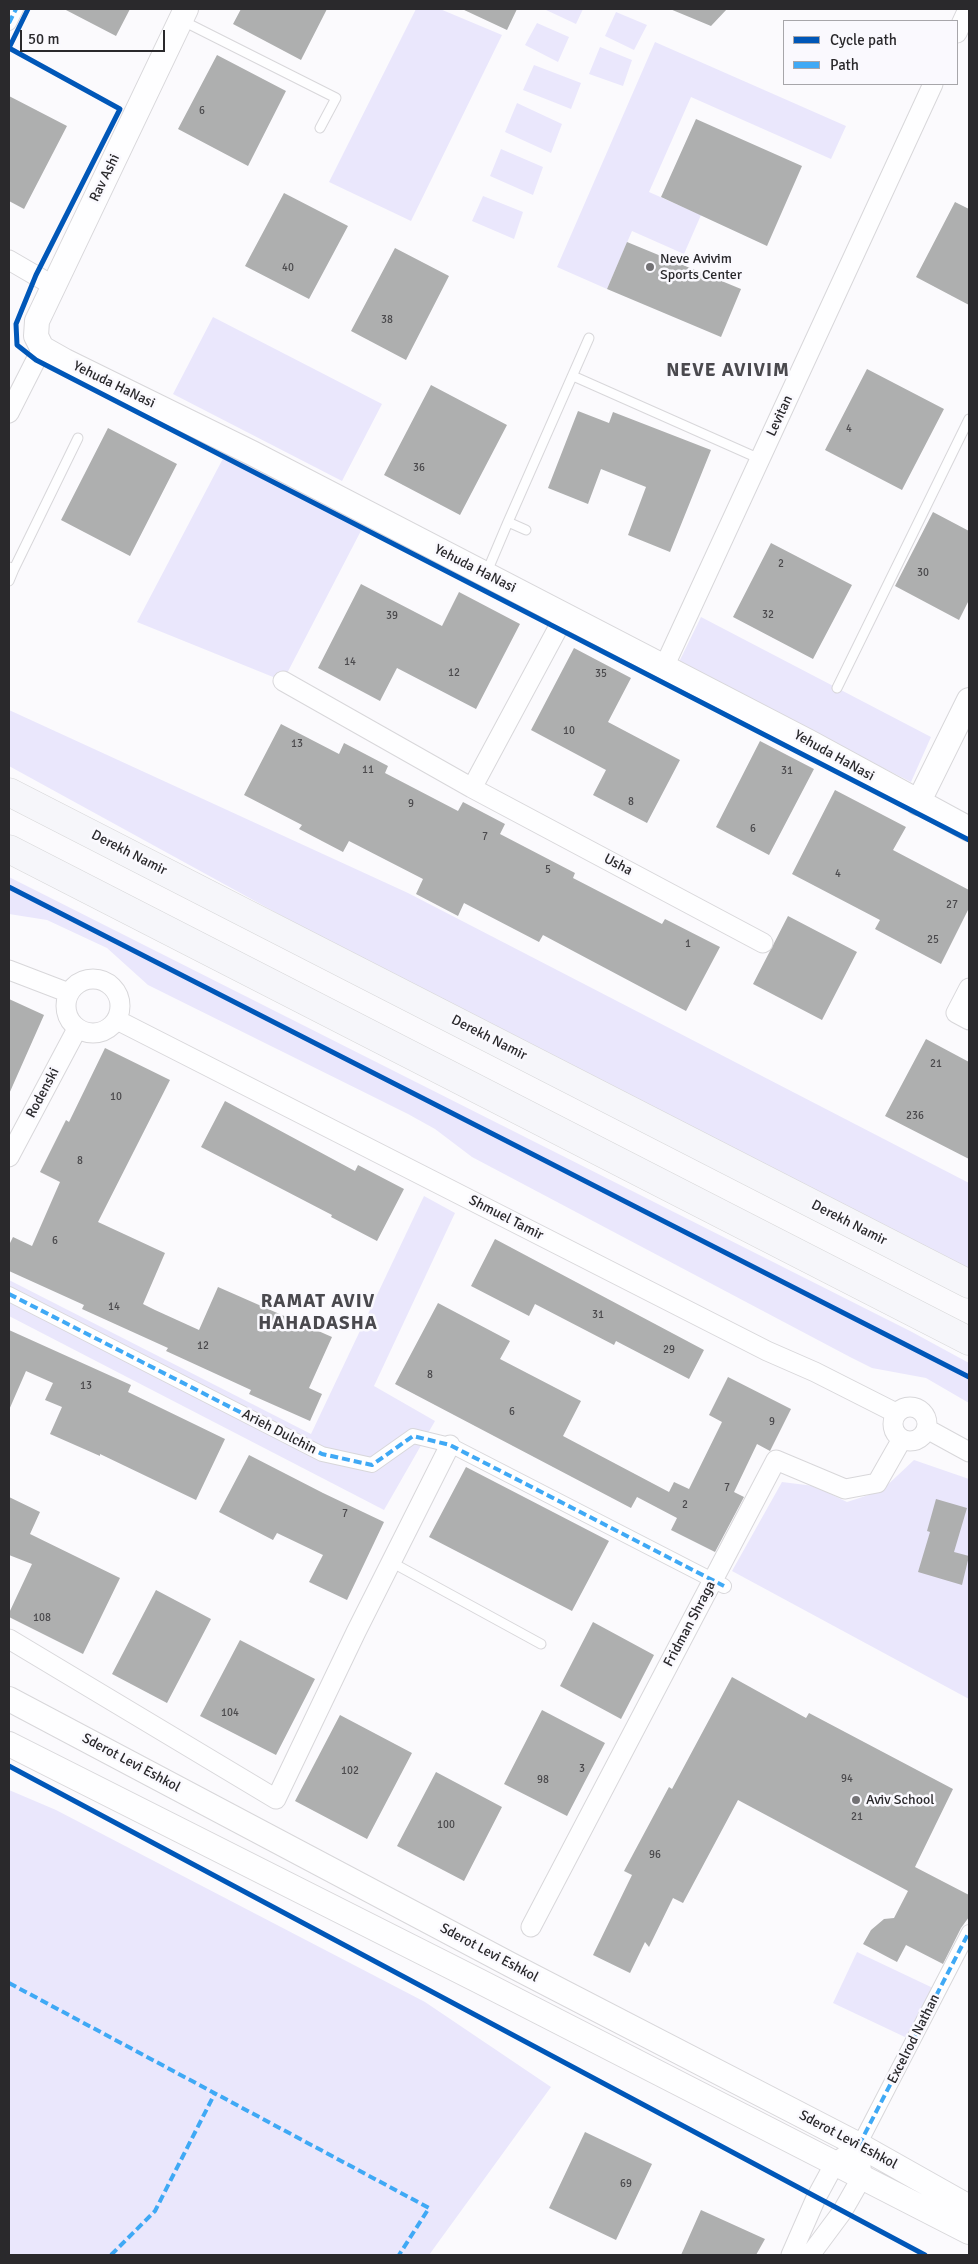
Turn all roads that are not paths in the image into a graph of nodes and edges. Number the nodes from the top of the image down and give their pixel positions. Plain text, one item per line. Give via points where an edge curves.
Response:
1 (16, 9) edge
2 (968, 9) edge
3 (183, 14) edge
4 (9, 23) edge
5 (958, 31) edge
6 (933, 85) edge
7 (320, 128) dead end
8 (9, 260) edge
9 (52, 285) junction
10 (589, 338) dead end
11 (42, 348) junction
12 (573, 376) junction
13 (9, 413) edge
14 (969, 419) edge
15 (78, 438) dead end
16 (760, 459) junction
17 (508, 522) junction
18 (526, 530) dead end
19 (11, 568) edge
20 (486, 574) junction
21 (9, 581) edge
22 (565, 616) junction
23 (664, 667) junction
24 (283, 681) dead end
25 (837, 688) dead end
26 (969, 700) edge
27 (472, 788) junction
28 (9, 792) edge
29 (918, 803) junction
30 (969, 829) edge
31 (9, 849) edge
32 (763, 943) dead end
33 (9, 970) edge
34 (969, 988) edge
35 (69, 993) junction
36 (117, 1020) junction
37 (969, 1020) edge
38 (77, 1029) junction
39 (9, 1155) edge
40 (969, 1284) edge
41 (9, 1294) edge
42 (969, 1341) edge
43 (896, 1413) junction
44 (926, 1429) junction
45 (902, 1439) junction
46 (450, 1445) junction
47 (969, 1452) edge
48 (391, 1562) junction
49 (719, 1583) junction
50 (9, 1639) edge
51 (541, 1644) dead end
52 (9, 1698) edge
53 (9, 1744) edge
54 (531, 1927) dead end
55 (969, 1932) edge
56 (859, 2145) junction
57 (835, 2163) junction
58 (862, 2177) junction
59 (969, 2207) edge
60 (969, 2232) edge
61 (791, 2255) edge
62 (810, 2255) edge

1 - 4 street
2 - 5 street
3 - 7 lane via 336,98
3 - 9 street, Rav Ashi
6 - 16 street, Levitan
8 - 9 street
9 - 11 street, Rav Ashi via 37,321 36,336
10 - 12 lane
11 - 13 street
11 - 20 street, Yehuda HaNasi
12 - 16 lane
12 - 17 lane
14 - 25 lane
15 - 19 lane
16 - 23 street, Levitan
17 - 18 lane
17 - 20 lane
19 - 21 lane
20 - 22 street, Yehuda HaNasi
22 - 23 street, Yehuda HaNasi
22 - 27 street
23 - 29 street, Yehuda HaNasi
24 - 27 street, Usha
26 - 29 street
27 - 32 street, Usha
28 - 40 highway, Derekh Namir
29 - 30 street, Yehuda HaNasi
31 - 42 highway
33 - 35 street
34 - 37 street via 956,1013
35 - 36 street via 83,980 102,980 110,985 120,1001
35 - 38 street via 66,1012
36 - 38 street via 95,1034
36 - 43 street, Shmuel Tamir via 767,1352
38 - 39 street, Rodenski
41 - 46 street, Arieh Dulchin via 322,1454 372,1464 413,1436
43 - 44 street via 906,1407 918,1408 926,1417
43 - 45 street via 893,1428
44 - 45 street via 914,1441
44 - 47 street
45 - 49 street, Fridman Shraga via 877,1483 845,1489 776,1460
46 - 48 street
46 - 49 street, Arieh Dulchin
48 - 50 street via 276,1799
48 - 51 lane
49 - 54 street, Fridman Shraga
52 - 56 street, Sderot Levi Eshkol via 511,1965
53 - 57 street, Sderot Levi Eshkol
55 - 56 street, Excelrod Nathan
56 - 57 street
56 - 58 street
56 - 59 street, Sderot Levi Eshkol
57 - 58 street, Sderot Levi Eshkol
57 - 61 street
58 - 60 street, Sderot Levi Eshkol
58 - 62 street via 842,2212

